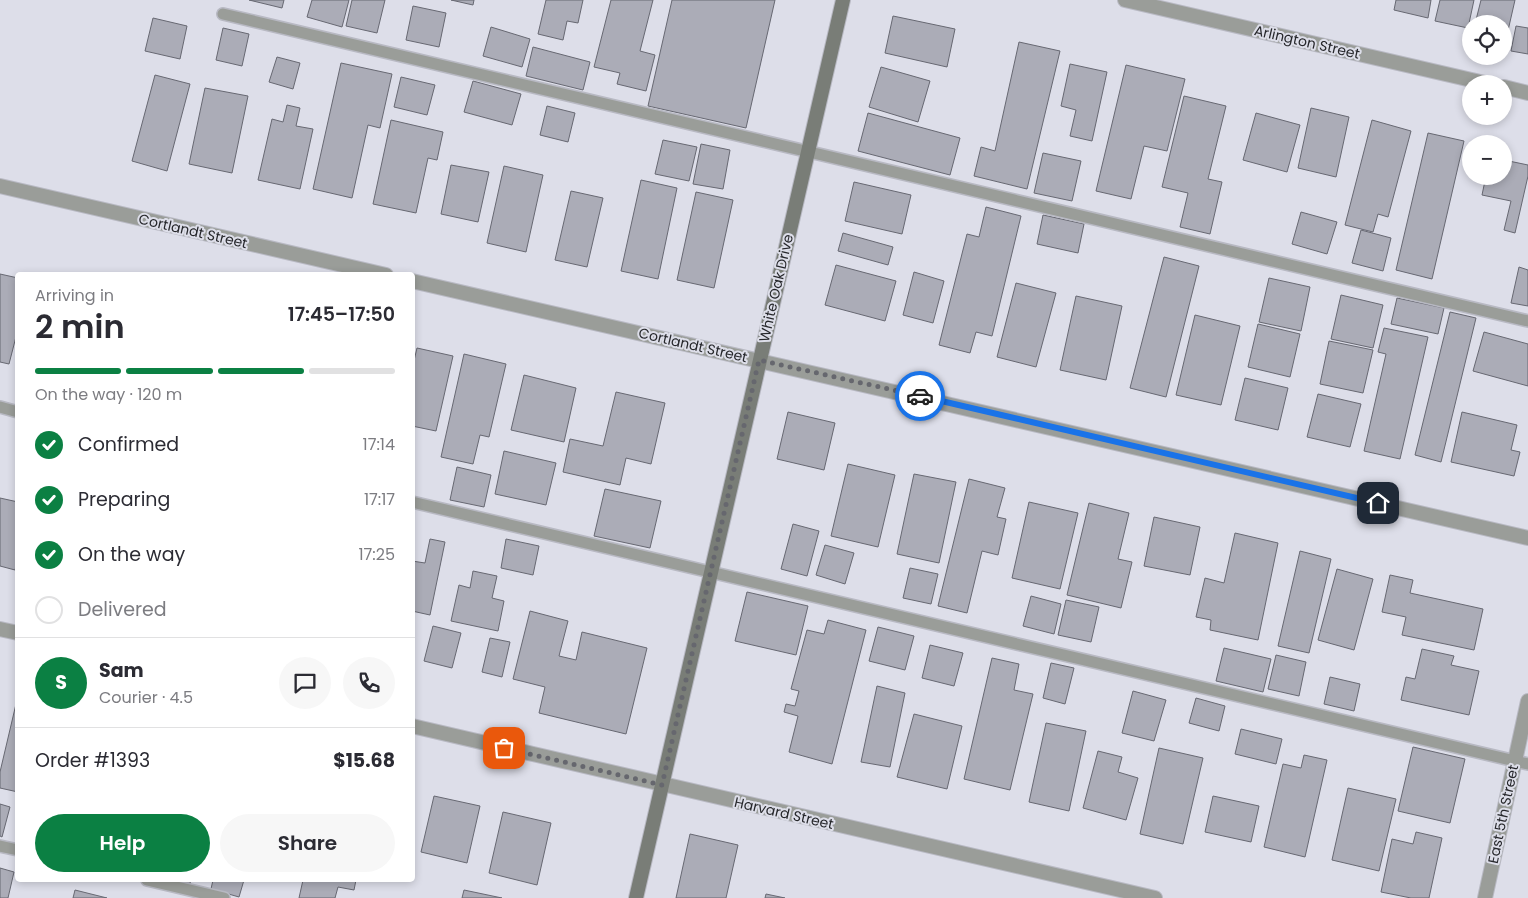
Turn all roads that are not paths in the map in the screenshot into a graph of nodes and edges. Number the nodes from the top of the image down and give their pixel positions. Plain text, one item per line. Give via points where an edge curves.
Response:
1 (843, 0) edge
2 (1126, 0) edge
3 (223, 14) dead end
4 (1462, 78) edge
5 (1512, 89) edge
6 (1528, 93) edge
7 (808, 152) junction
8 (0, 186) edge
9 (373, 272) edge
10 (415, 282) edge
11 (1528, 321) edge
12 (759, 360) junction
13 (0, 408) edge
14 (15, 411) edge
15 (415, 503) edge
16 (1528, 538) edge
17 (711, 571) junction
18 (0, 629) edge
19 (15, 632) edge
20 (1528, 701) edge
21 (415, 727) edge
22 (1514, 760) junction
23 (1528, 764) edge
24 (662, 785) junction
25 (0, 846) edge
26 (15, 849) edge
27 (156, 882) edge
28 (224, 898) edge
29 (636, 898) edge
30 (1155, 898) edge
31 (1485, 898) edge

1 - 7 main road, White Oak Drive
2 - 4 street, Arlington Street
3 - 7 lane
5 - 6 street
7 - 11 lane
7 - 12 main road, White Oak Drive
8 - 9 street, Cortlandt Street
10 - 12 street, Cortlandt Street
12 - 16 street, Cortlandt Street
12 - 17 main road, White Oak Drive
13 - 14 lane
15 - 17 lane
17 - 22 lane
17 - 24 main road, White Oak Drive
18 - 19 street
20 - 22 street, East 5th Street
21 - 24 street, Harvard Street
22 - 23 lane
22 - 31 street, East 5th Street
24 - 29 main road, White Oak Drive
24 - 30 street, Harvard Street
25 - 26 lane
27 - 28 lane

